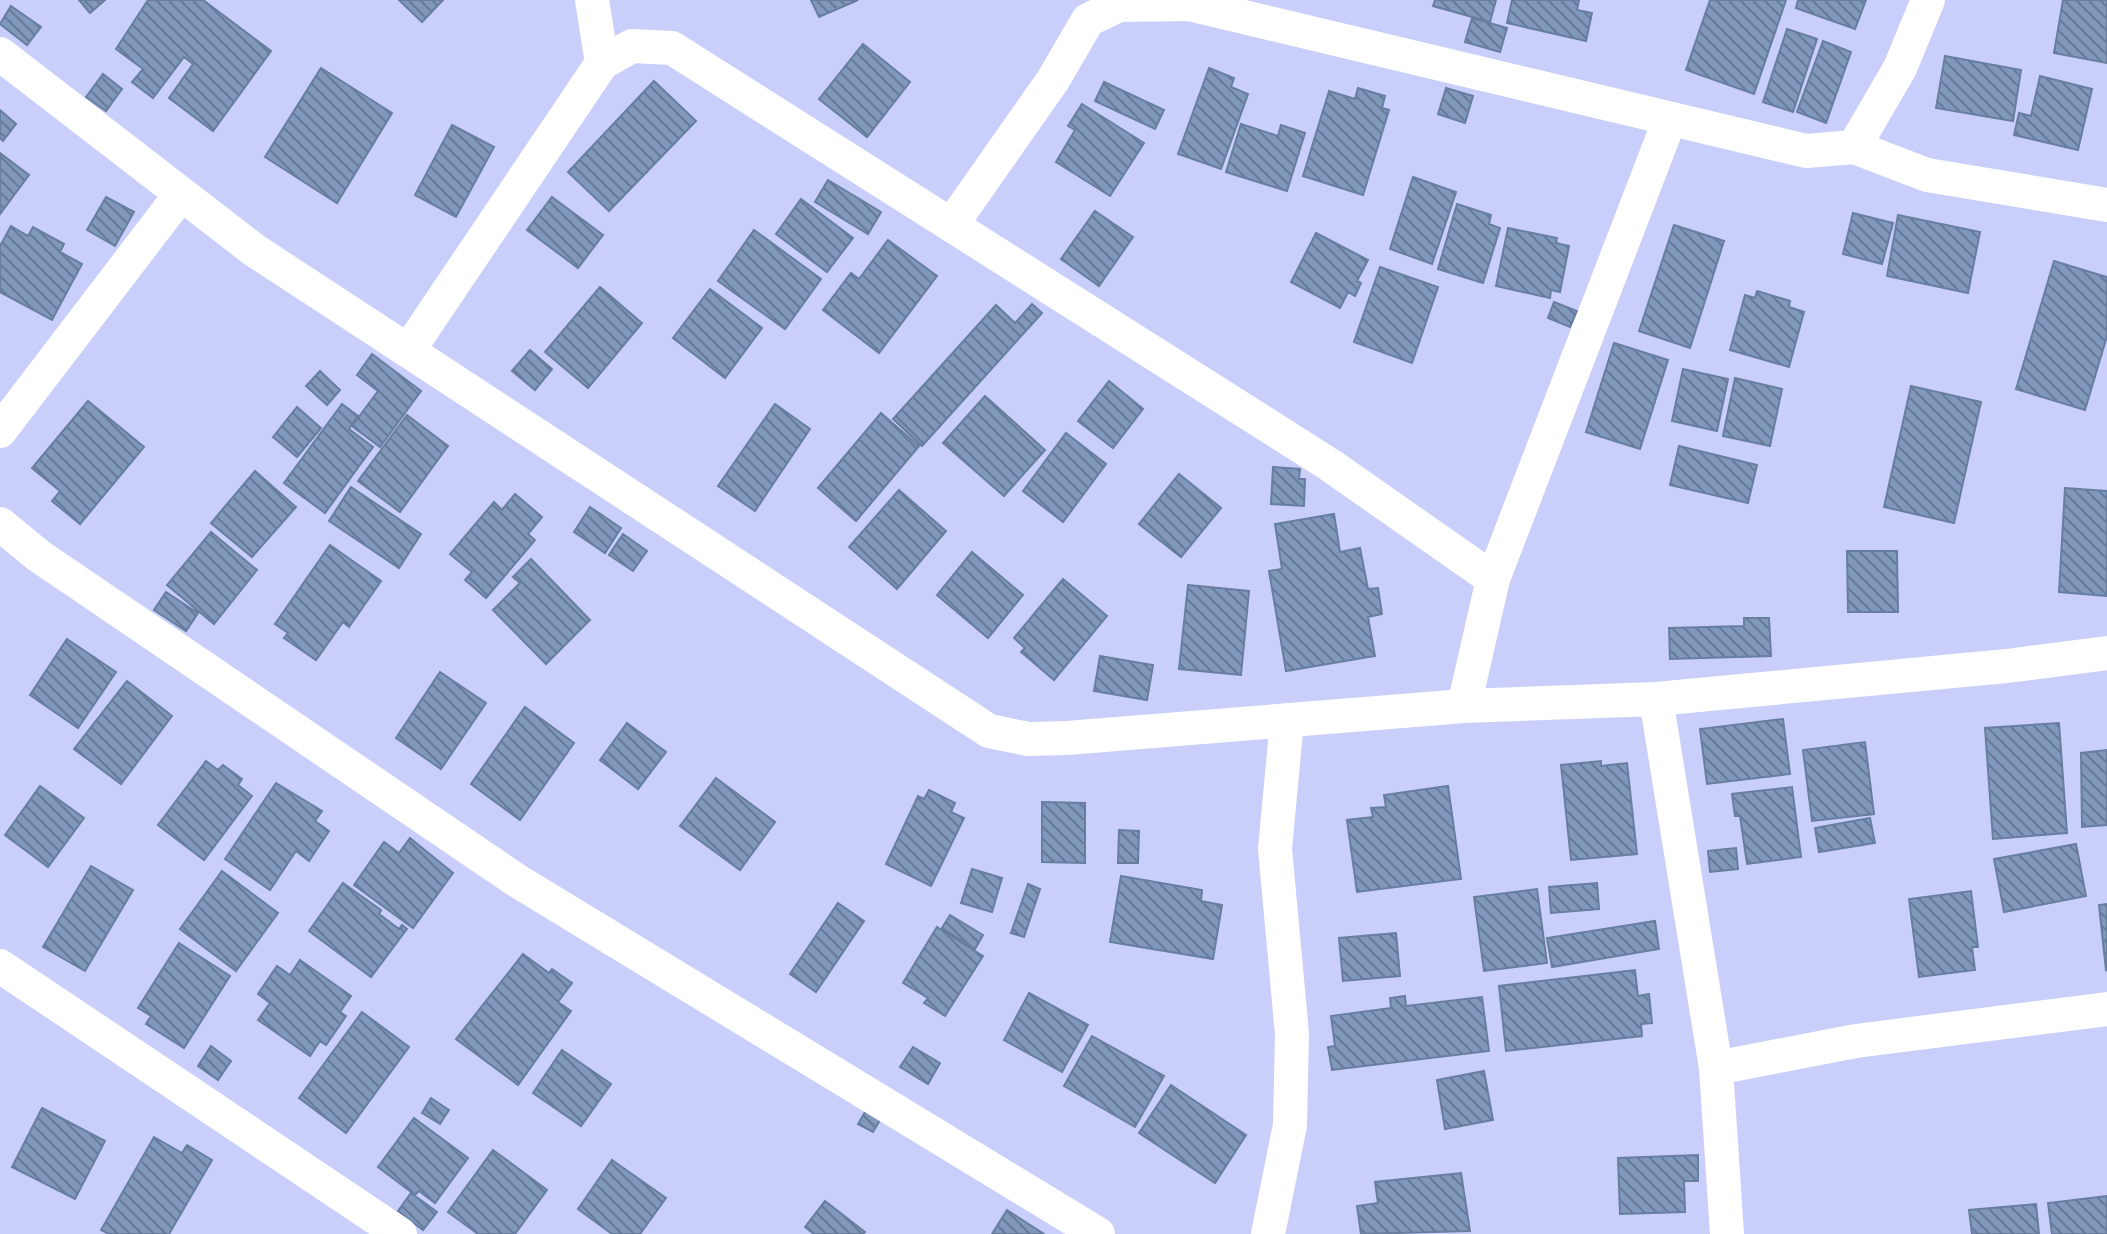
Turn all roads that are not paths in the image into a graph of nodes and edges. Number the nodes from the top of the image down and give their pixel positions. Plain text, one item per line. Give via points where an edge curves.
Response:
1 (592, 0) edge
2 (1928, 0) edge
3 (0, 54) edge
4 (602, 63) junction
5 (1670, 119) junction
6 (1854, 147) junction
7 (181, 194) junction
8 (2107, 205) edge
9 (952, 224) junction
10 (408, 351) junction
11 (0, 431) edge
12 (0, 524) edge
13 (1493, 579) junction
14 (2107, 653) edge
15 (1656, 699) junction
16 (1464, 706) junction
17 (1287, 720) junction
18 (0, 966) edge
19 (2107, 1009) edge
20 (1716, 1068) junction
21 (400, 1234) edge
22 (1098, 1234) edge
23 (1268, 1234) edge
24 (1727, 1234) edge

1 - 4 street
2 - 6 street via 1900,68
3 - 7 street
4 - 9 street via 632,46 672,48
4 - 10 street
5 - 6 street via 1806,151
5 - 9 street via 1189,4 1119,5 1088,20 1053,80
5 - 13 street
6 - 8 street via 1927,175
7 - 10 street via 254,250
7 - 11 street
9 - 13 street via 1330,465
10 - 17 street via 989,731 1028,739 1067,738
12 - 22 street via 39,556 516,880
13 - 16 street
14 - 15 street
15 - 16 street
15 - 20 street
16 - 17 street
17 - 23 street via 1275,849 1292,1034 1290,1125
18 - 21 street
19 - 20 street via 1856,1041
20 - 24 street

